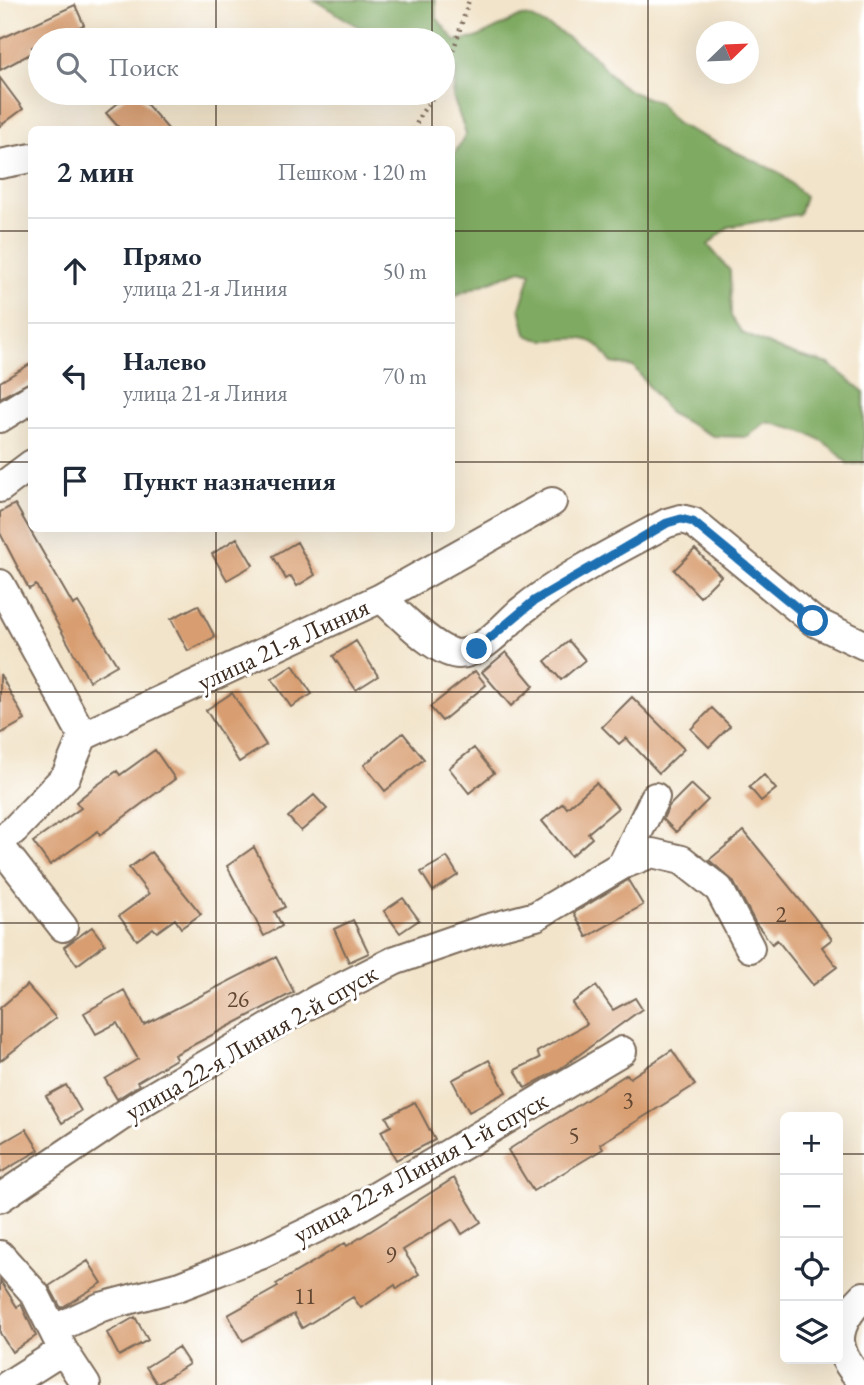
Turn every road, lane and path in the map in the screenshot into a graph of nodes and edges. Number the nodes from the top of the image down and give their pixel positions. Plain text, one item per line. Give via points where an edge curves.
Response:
1 (469, 0) edge
2 (455, 45) edge
3 (427, 105) edge
4 (416, 126) edge
5 (28, 159) edge
6 (0, 164) edge
7 (28, 400) edge
8 (0, 418) edge
9 (28, 467) edge
10 (0, 488) edge
11 (552, 502) dead end
12 (0, 584) edge
13 (381, 598) junction
14 (864, 645) edge
15 (83, 736) junction
16 (655, 797) dead end
17 (0, 843) edge
18 (622, 864) junction
19 (63, 927) dead end
20 (750, 948) dead end
21 (622, 1051) dead end
22 (0, 1198) edge
23 (0, 1255) edge
24 (864, 1296) edge
25 (843, 1326) edge
26 (59, 1339) junction
27 (843, 1355) edge
28 (864, 1383) edge
29 (8, 1385) edge
30 (86, 1385) edge

1 - 2 path
3 - 4 path
5 - 6 street
7 - 8 street
9 - 10 street
11 - 13 street
12 - 15 street
13 - 14 street, улица 21-я Линия via 437,646 458,654 467,652 576,574 681,519 693,522 813,621
13 - 15 street, улица 21-я Линия
15 - 17 street via 66,776
16 - 18 street
17 - 19 street
18 - 20 street, улица 22-я Линия 2-й спуск via 652,853 682,860 719,890
18 - 22 street, улица 22-я Линия 2-й спуск via 536,916 396,960 318,999 141,1103
21 - 26 street, улица 22-я Линия 1-й спуск via 350,1212 260,1255 180,1286 101,1307
23 - 26 street via 36,1294
24 - 25 street
26 - 29 street, улица 22-я Линия 1-й спуск
26 - 30 street
27 - 28 street

